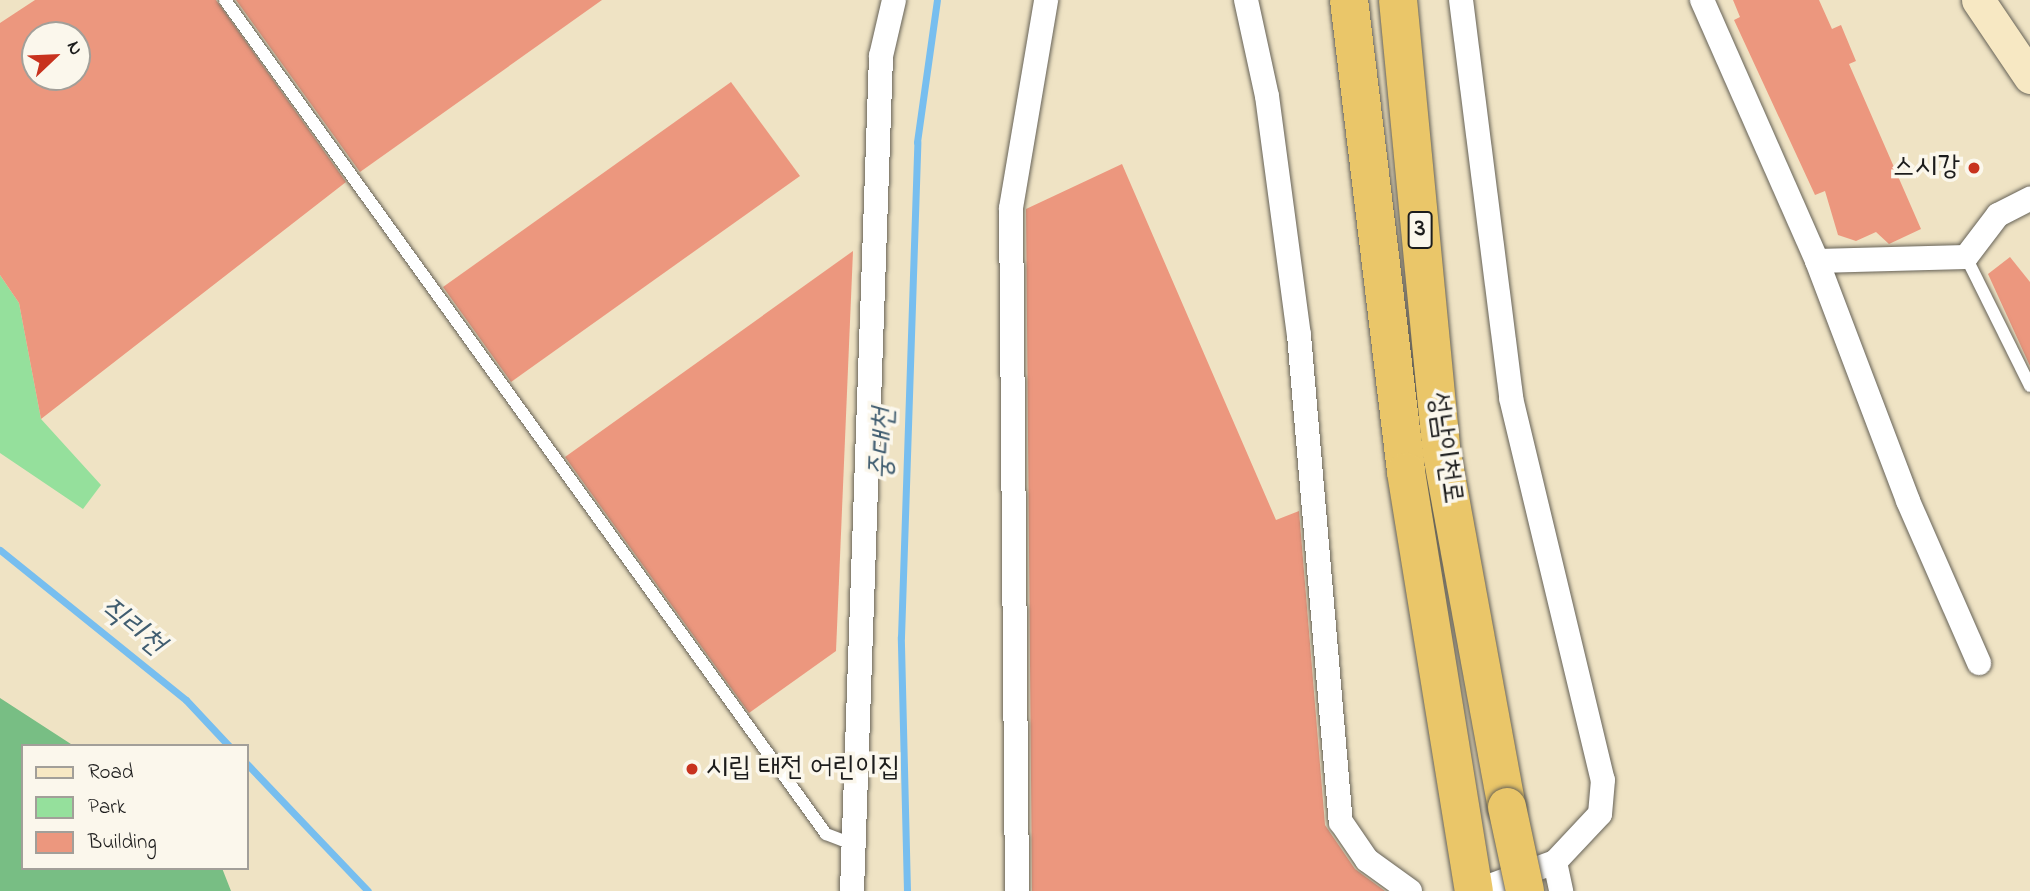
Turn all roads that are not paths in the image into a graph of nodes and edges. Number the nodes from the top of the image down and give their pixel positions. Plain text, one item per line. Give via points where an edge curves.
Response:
1 (225, 0) edge
2 (894, 0) edge
3 (1046, 0) edge
4 (1246, 0) edge
5 (1461, 0) edge
6 (1702, 0) edge
7 (1978, 0) edge
8 (1347, 10) edge
9 (1400, 20) edge
10 (2030, 77) edge
11 (2030, 200) edge
12 (1966, 257) junction
13 (1817, 261) junction
14 (2025, 363) edge
15 (2030, 386) edge
16 (1979, 663) dead end
17 (854, 845) junction
18 (1555, 862) junction
19 (852, 891) edge
20 (1017, 891) edge
21 (1410, 891) edge
22 (1475, 891) edge
23 (1525, 891) edge
24 (1561, 891) edge

1 - 17 lane via 826,834
2 - 17 street via 881,56
3 - 20 street via 1011,208
4 - 21 street via 1266,96 1299,335 1341,822 1367,860
5 - 18 street via 1511,398 1603,780 1600,814
6 - 13 street
7 - 10 street
8 - 22 highway, 성남이천로 / 3 via 1406,472
9 - 23 highway, 성남이천로 / 3, bridge via 1442,454
11 - 12 street via 1998,215
12 - 13 street
12 - 14 lane
13 - 16 street via 1908,501
14 - 15 lane
17 - 19 street
18 - 22 street
18 - 24 street

